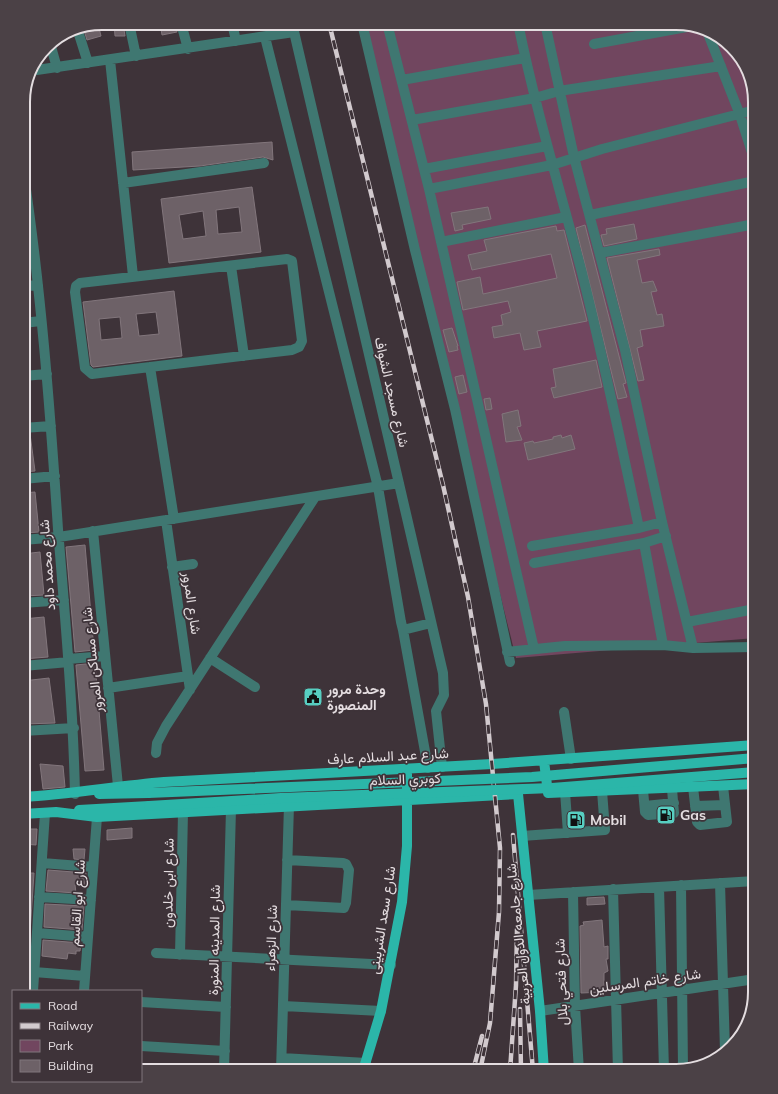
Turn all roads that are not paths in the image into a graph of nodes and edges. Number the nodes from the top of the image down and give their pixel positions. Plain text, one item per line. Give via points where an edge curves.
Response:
1 (130, 30) edge
2 (183, 30) edge
3 (234, 30) edge
4 (287, 30) edge
5 (293, 30) edge
6 (364, 30) edge
7 (389, 30) edge
8 (520, 30) edge
9 (546, 30) edge
10 (670, 30) edge
11 (79, 34) edge
12 (265, 37) junction
13 (710, 38) edge
14 (236, 41) junction
15 (594, 44) dead end
16 (188, 49) junction
17 (52, 50) edge
18 (136, 56) junction
19 (526, 58) junction
20 (110, 60) junction
21 (88, 63) junction
22 (721, 66) junction
23 (57, 68) junction
24 (37, 70) edge
25 (402, 80) junction
26 (559, 92) junction
27 (535, 98) junction
28 (748, 112) edge
29 (740, 115) junction
30 (412, 120) junction
31 (748, 140) edge
32 (547, 146) junction
33 (574, 157) junction
34 (264, 163) dead end
35 (552, 164) junction
36 (424, 168) junction
37 (123, 182) junction
38 (748, 182) edge
39 (429, 189) junction
40 (590, 215) junction
41 (566, 217) junction
42 (748, 225) edge
43 (442, 242) junction
44 (30, 243) edge
45 (600, 253) junction
46 (231, 266) junction
47 (133, 276) junction
48 (38, 285) junction
49 (30, 286) edge
50 (41, 321) junction
51 (30, 322) edge
52 (244, 356) junction
53 (150, 367) junction
54 (46, 374) junction
55 (30, 375) edge
56 (51, 426) junction
57 (30, 428) edge
58 (54, 476) junction
59 (30, 478) edge
60 (399, 483) junction
61 (378, 487) junction
62 (315, 497) junction
63 (170, 519) junction
64 (662, 522) junction
65 (638, 528) junction
66 (93, 531) junction
67 (666, 536) junction
68 (59, 537) junction
69 (30, 539) edge
70 (644, 543) junction
71 (532, 546) dead end
72 (534, 563) dead end
73 (193, 564) dead end
74 (172, 567) junction
75 (64, 600) junction
76 (30, 602) edge
77 (748, 610) edge
78 (687, 622) junction
79 (432, 623) junction
80 (404, 630) junction
81 (663, 645) junction
82 (748, 647) edge
83 (693, 648) junction
84 (534, 649) junction
85 (105, 656) junction
86 (210, 658) junction
87 (68, 660) junction
88 (30, 665) edge
89 (188, 676) junction
90 (255, 687) dead end
91 (108, 688) junction
92 (190, 690) junction
93 (564, 712) dead end
94 (74, 728) junction
95 (30, 731) edge
96 (748, 746) edge
97 (156, 753) dead end
98 (662, 753) junction
99 (570, 759) junction
100 (748, 759) edge
101 (544, 761) junction
102 (428, 768) junction
103 (442, 768) junction
104 (406, 770) junction
105 (748, 773) edge
106 (164, 782) junction
107 (748, 784) edge
108 (118, 786) junction
109 (722, 786) junction
110 (693, 788) junction
111 (670, 789) junction
112 (643, 790) junction
113 (602, 791) junction
114 (565, 792) junction
115 (548, 793) junction
116 (75, 794) junction
117 (518, 794) junction
118 (30, 797) edge
119 (408, 799) junction
120 (289, 805) junction
121 (725, 805) junction
122 (695, 806) junction
123 (231, 809) junction
124 (56, 812) junction
125 (183, 812) junction
126 (44, 813) junction
127 (165, 813) junction
128 (30, 814) edge
129 (97, 817) junction
130 (568, 833) junction
131 (522, 836) junction
132 (287, 860) junction
133 (42, 863) junction
134 (93, 867) junction
135 (748, 881) edge
136 (720, 883) junction
137 (681, 885) junction
138 (659, 887) junction
139 (613, 889) junction
140 (573, 892) junction
141 (528, 895) junction
142 (39, 897) junction
143 (91, 900) junction
144 (286, 905) junction
145 (37, 933) junction
146 (88, 937) junction
147 (156, 954) dead end
148 (180, 955) junction
149 (227, 957) junction
150 (285, 960) junction
151 (391, 965) junction
152 (34, 972) junction
153 (85, 976) junction
154 (748, 980) edge
155 (724, 984) junction
156 (33, 990) edge
157 (84, 990) edge
158 (682, 990) junction
159 (663, 993) junction
160 (615, 1000) junction
161 (142, 1002) edge
162 (283, 1006) junction
163 (575, 1006) junction
164 (226, 1007) junction
165 (381, 1010) junction
166 (540, 1011) junction
167 (725, 1045) edge
168 (142, 1046) edge
169 (225, 1051) junction
170 (282, 1058) junction
171 (684, 1063) edge
172 (224, 1064) edge
173 (282, 1064) edge
174 (337, 1064) edge
175 (366, 1064) edge
176 (544, 1064) edge
177 (579, 1064) edge
178 (618, 1064) edge
179 (664, 1064) edge

1 - 18 street
2 - 16 street
3 - 14 street
4 - 12 street
5 - 60 street, شارع مسجد الشواف
6 - 84 street via 455,409 508,657
7 - 25 street
8 - 19 street
9 - 26 street
10 - 15 street
11 - 21 street
12 - 14 street
12 - 61 street
13 - 22 street
14 - 16 street
16 - 18 street
17 - 23 street
18 - 20 street
19 - 25 street
19 - 27 street
20 - 21 street
20 - 37 street
21 - 23 street
22 - 26 street
22 - 29 street
23 - 24 street
25 - 30 street
26 - 27 street
26 - 33 street
27 - 30 street
27 - 32 street
28 - 29 street
29 - 31 street
29 - 33 street
30 - 36 street
32 - 35 street
32 - 36 street
33 - 35 street
33 - 40 street
34 - 37 street
35 - 39 street
35 - 41 street
36 - 39 street
37 - 47 street
38 - 40 street
39 - 43 street
40 - 45 street
41 - 43 street
41 - 65 street via 604,366
42 - 45 street
43 - 84 street
44 - 48 street, شارع محمد داود
45 - 64 street via 625,350
46 - 47 street
46 - 52 street
46 - 52 street via 287,259 292,261 302,340 299,347
47 - 53 street via 76,286 85,368 92,374
48 - 49 street
48 - 50 street, شارع محمد داود
50 - 51 street
50 - 54 street, شارع محمد داود
52 - 53 street
53 - 63 street, شارع المرور
54 - 55 street
54 - 56 street, شارع محمد داود
56 - 57 street
56 - 58 street, شارع محمد داود
58 - 59 street
58 - 68 street, شارع محمد داود
60 - 61 street
60 - 79 street, شارع مسجد الشواف
61 - 62 street
61 - 80 street
62 - 63 street
62 - 86 street
63 - 66 street
63 - 74 street, شارع المرور
64 - 65 street
64 - 67 street
65 - 71 street
66 - 68 street
66 - 85 street, شارع مساكن المرور
67 - 70 street
67 - 78 street
68 - 69 street
68 - 75 street, شارع محمد داود
70 - 72 street
70 - 81 street
73 - 74 street
74 - 89 street, شارع المرور
75 - 76 street
75 - 87 street, شارع محمد داود
77 - 78 street
78 - 83 street
79 - 80 street
79 - 103 street, شارع مسجد الشواف via 444,684 444,694 436,711
80 - 102 street
81 - 83 street
81 - 84 street via 564,646
82 - 83 street
85 - 87 street
85 - 91 street, شارع مساكن المرور
86 - 90 street
86 - 92 street
87 - 88 street
87 - 94 street, شارع محمد داود
89 - 91 street
89 - 92 street, شارع المرور
91 - 108 street, شارع مساكن المرور
92 - 97 street via 161,734
93 - 99 street
94 - 95 street
94 - 116 street, شارع محمد داود
96 - 98 main road, شارع عبد السلام عارف
98 - 99 main road, شارع عبد السلام عارف
98 - 111 main road
99 - 101 main road, شارع عبد السلام عارف
100 - 116 main road, كوبري السلام, bridge via 532,777
101 - 103 main road, شارع عبد السلام عارف
101 - 115 main road
102 - 103 main road, شارع عبد السلام عارف
102 - 104 main road, شارع عبد السلام عارف
104 - 106 main road, شارع عبد السلام عارف
104 - 119 main road, شارع سعد الشربينى
105 - 124 main road, كوبري السلام, bridge via 552,788 281,798
106 - 108 main road, شارع عبد السلام عارف
106 - 127 main road
107 - 109 main road
108 - 116 main road, شارع عبد السلام عارف
109 - 110 main road
109 - 121 street
110 - 111 main road
110 - 122 street
111 - 112 main road
111 - 112 street via 675,811 647,815
112 - 113 main road
113 - 114 main road
113 - 130 street via 605,830
114 - 115 main road
114 - 130 street
115 - 117 main road
116 - 118 main road, شارع عبد السلام عارف
117 - 119 main road
117 - 131 main road, شارع جامعه الدول العربية
119 - 120 main road
119 - 151 main road, شارع سعد الشربينى via 402,902
120 - 123 main road
120 - 132 street, شارع الزهراء
121 - 122 street
121 - 122 street via 726,823 700,825 697,822
123 - 125 main road
123 - 149 street, شارع المدينه المنورة
124 - 126 main road
124 - 129 main road
125 - 127 main road
125 - 148 street, شارع ابن خلدون
126 - 128 main road
126 - 133 street
127 - 129 main road
129 - 134 street, شارع ابو القاسم
130 - 131 street
131 - 141 main road, شارع جامعه الدول العربية
132 - 144 street, شارع الزهراء
132 - 144 street via 343,863 349,870 344,908
133 - 134 street
133 - 142 street
134 - 143 street, شارع ابو القاسم
135 - 136 street
136 - 137 street
136 - 155 street
137 - 138 street
137 - 158 street
138 - 139 street
138 - 159 street
139 - 140 street
139 - 160 street
140 - 141 street
140 - 163 street, شارع فتحي بلال
141 - 166 main road, شارع جامعه الدول العربية
142 - 143 street
142 - 145 street
143 - 146 street, شارع ابو القاسم
144 - 150 street, شارع الزهراء
145 - 146 street
145 - 152 street
146 - 153 street, شارع ابو القاسم
147 - 148 street
148 - 149 street
149 - 150 street
149 - 164 street, شارع المدينه المنورة
150 - 151 street
150 - 162 street, شارع الزهراء
151 - 165 main road, شارع سعد الشربينى
152 - 153 street
152 - 156 street
153 - 157 street, شارع ابو القاسم
154 - 155 street, شارع خاتم المرسلين
155 - 158 street, شارع خاتم المرسلين
155 - 167 street
158 - 159 street, شارع خاتم المرسلين
158 - 171 street
159 - 160 street, شارع خاتم المرسلين
159 - 179 street
160 - 163 street, شارع خاتم المرسلين
160 - 178 street
161 - 164 street
162 - 165 street
162 - 170 street, شارع الزهراء
163 - 166 street, شارع خاتم المرسلين
163 - 177 street, شارع فتحي بلال
164 - 169 street, شارع المدينه المنورة
165 - 175 main road, شارع سعد الشربينى
166 - 176 main road, شارع جامعه الدول العربية
168 - 169 street
169 - 172 street, شارع المدينه المنورة
170 - 173 street, شارع الزهراء
170 - 174 street

